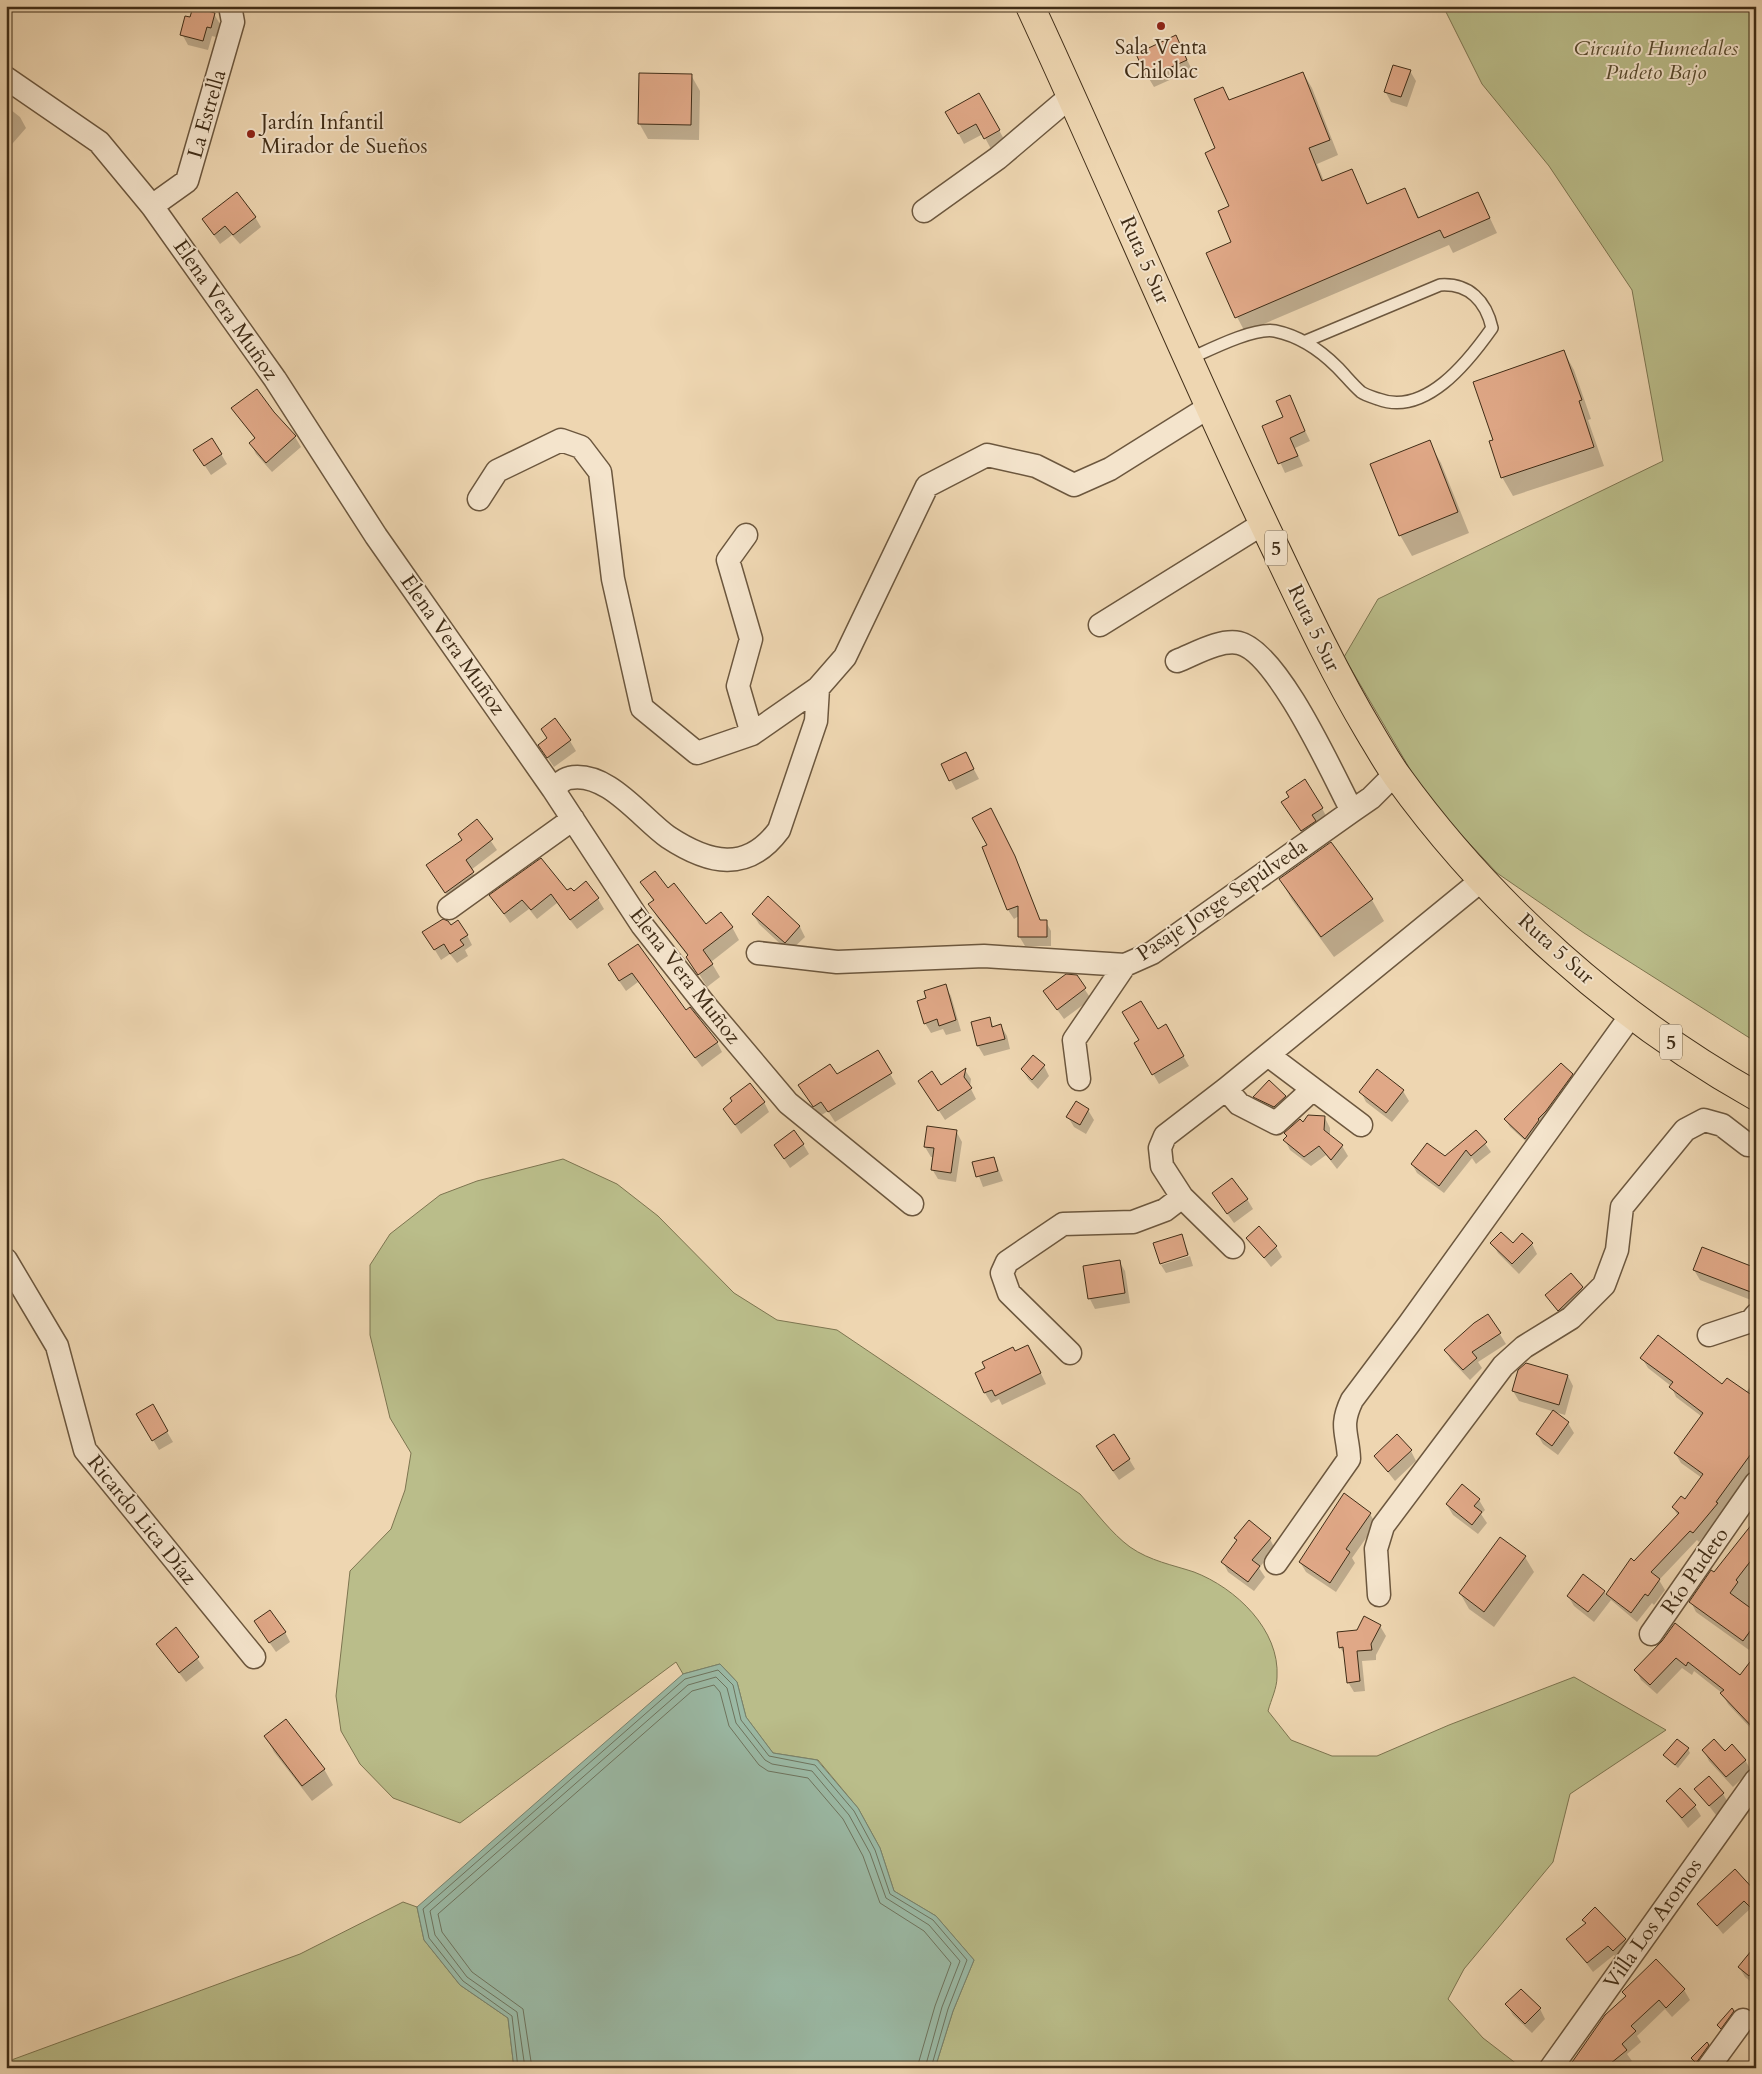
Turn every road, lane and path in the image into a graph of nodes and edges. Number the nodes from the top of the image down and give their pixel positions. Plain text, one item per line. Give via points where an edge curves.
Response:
1 (230, 6) edge
2 (1030, 6) edge
3 (6, 78) edge
4 (1071, 96) junction
5 (152, 206) junction
6 (924, 211) dead end
7 (1306, 342) junction
8 (1189, 359) junction
9 (1210, 407) junction
10 (479, 499) dead end
11 (1264, 523) junction
12 (746, 535) dead end
13 (1100, 625) dead end
14 (1178, 661) dead end
15 (818, 688) junction
16 (752, 734) junction
17 (1395, 774) junction
18 (553, 789) junction
19 (1352, 811) junction
20 (572, 819) junction
21 (1483, 879) junction
22 (449, 908) dead end
23 (758, 953) dead end
24 (1124, 965) junction
25 (1632, 1014) junction
26 (1268, 1055) junction
27 (1079, 1080) dead end
28 (1226, 1089) junction
29 (1313, 1089) junction
30 (1756, 1096) edge
31 (1361, 1125) dead end
32 (1756, 1144) edge
33 (1182, 1197) junction
34 (912, 1204) dead end
35 (1233, 1246) dead end
36 (6, 1260) edge
37 (1756, 1315) edge
38 (1709, 1335) dead end
39 (1070, 1353) dead end
40 (1756, 1483) edge
41 (1276, 1563) dead end
42 (1379, 1595) dead end
43 (1651, 1634) dead end
44 (254, 1657) dead end
45 (1756, 1780) edge
46 (1743, 2020) dead end
47 (1551, 2068) edge
48 (1708, 2068) edge

1 - 5 street, La Estrella via 233,22 188,181
2 - 4 highway, Ruta 5 Sur / 5
3 - 5 street, Elena Vera Muñoz via 99,142
4 - 6 street via 998,158
4 - 8 highway, Ruta 5 Sur / 5
5 - 18 street, Elena Vera Muñoz via 249,342 376,536
7 - 7 lane via 1336,365 1362,393 1390,404 1423,397 1446,381 1474,353 1492,328 1488,311 1475,295 1453,284 1440,285
7 - 8 lane via 1273,331 1240,337
8 - 9 highway, Ruta 5 Sur / 5
9 - 11 highway, Ruta 5 Sur / 5
9 - 15 street via 1110,469 1074,485 1036,466 988,455 927,486 845,657
10 - 16 street via 497,471 561,440 581,446 600,472 612,579 642,708 697,753
11 - 13 street
11 - 17 highway, Ruta 5 Sur / 5 via 1340,683
12 - 16 street via 728,560 751,639 738,686
14 - 19 street via 1219,645 1237,643 1252,648 1285,688
15 - 16 street
15 - 18 street via 816,721 779,830 757,852 737,861 720,861 704,856 668,837 612,790 587,778 567,778
17 - 19 street, Pasaje Jorge Sepúlveda via 1371,798
17 - 21 highway, Ruta 5 Sur / 5
18 - 20 street, Elena Vera Muñoz
19 - 24 street, Pasaje Jorge Sepúlveda via 1152,953
20 - 22 street
20 - 34 street, Elena Vera Muñoz via 642,925 788,1103
21 - 25 highway, Ruta 5 Sur / 5 via 1555,950
21 - 26 street
23 - 24 street, Pasaje Jorge Sepúlveda via 837,962 984,956
24 - 27 street via 1074,1040
25 - 30 highway, Ruta 5 Sur / 5
25 - 41 street via 1352,1400 1343,1427 1349,1459
26 - 28 street
26 - 29 street
28 - 29 street via 1239,1104 1276,1123
28 - 33 street via 1165,1136 1162,1142 1162,1166
29 - 31 street
32 - 42 street via 1748,1144 1722,1125 1704,1120 1685,1130 1622,1207 1617,1250 1604,1285 1571,1318 1524,1347 1503,1366 1383,1526 1376,1549
33 - 35 street
33 - 39 street via 1165,1210 1133,1222 1063,1224 1007,1262 1002,1273 1009,1293
36 - 44 street, Ricardo Lica Díaz via 57,1346 85,1450
37 - 38 street via 1751,1321
40 - 43 street, Río Pudeto
45 - 47 street, Villa Los Aromos
46 - 48 street

